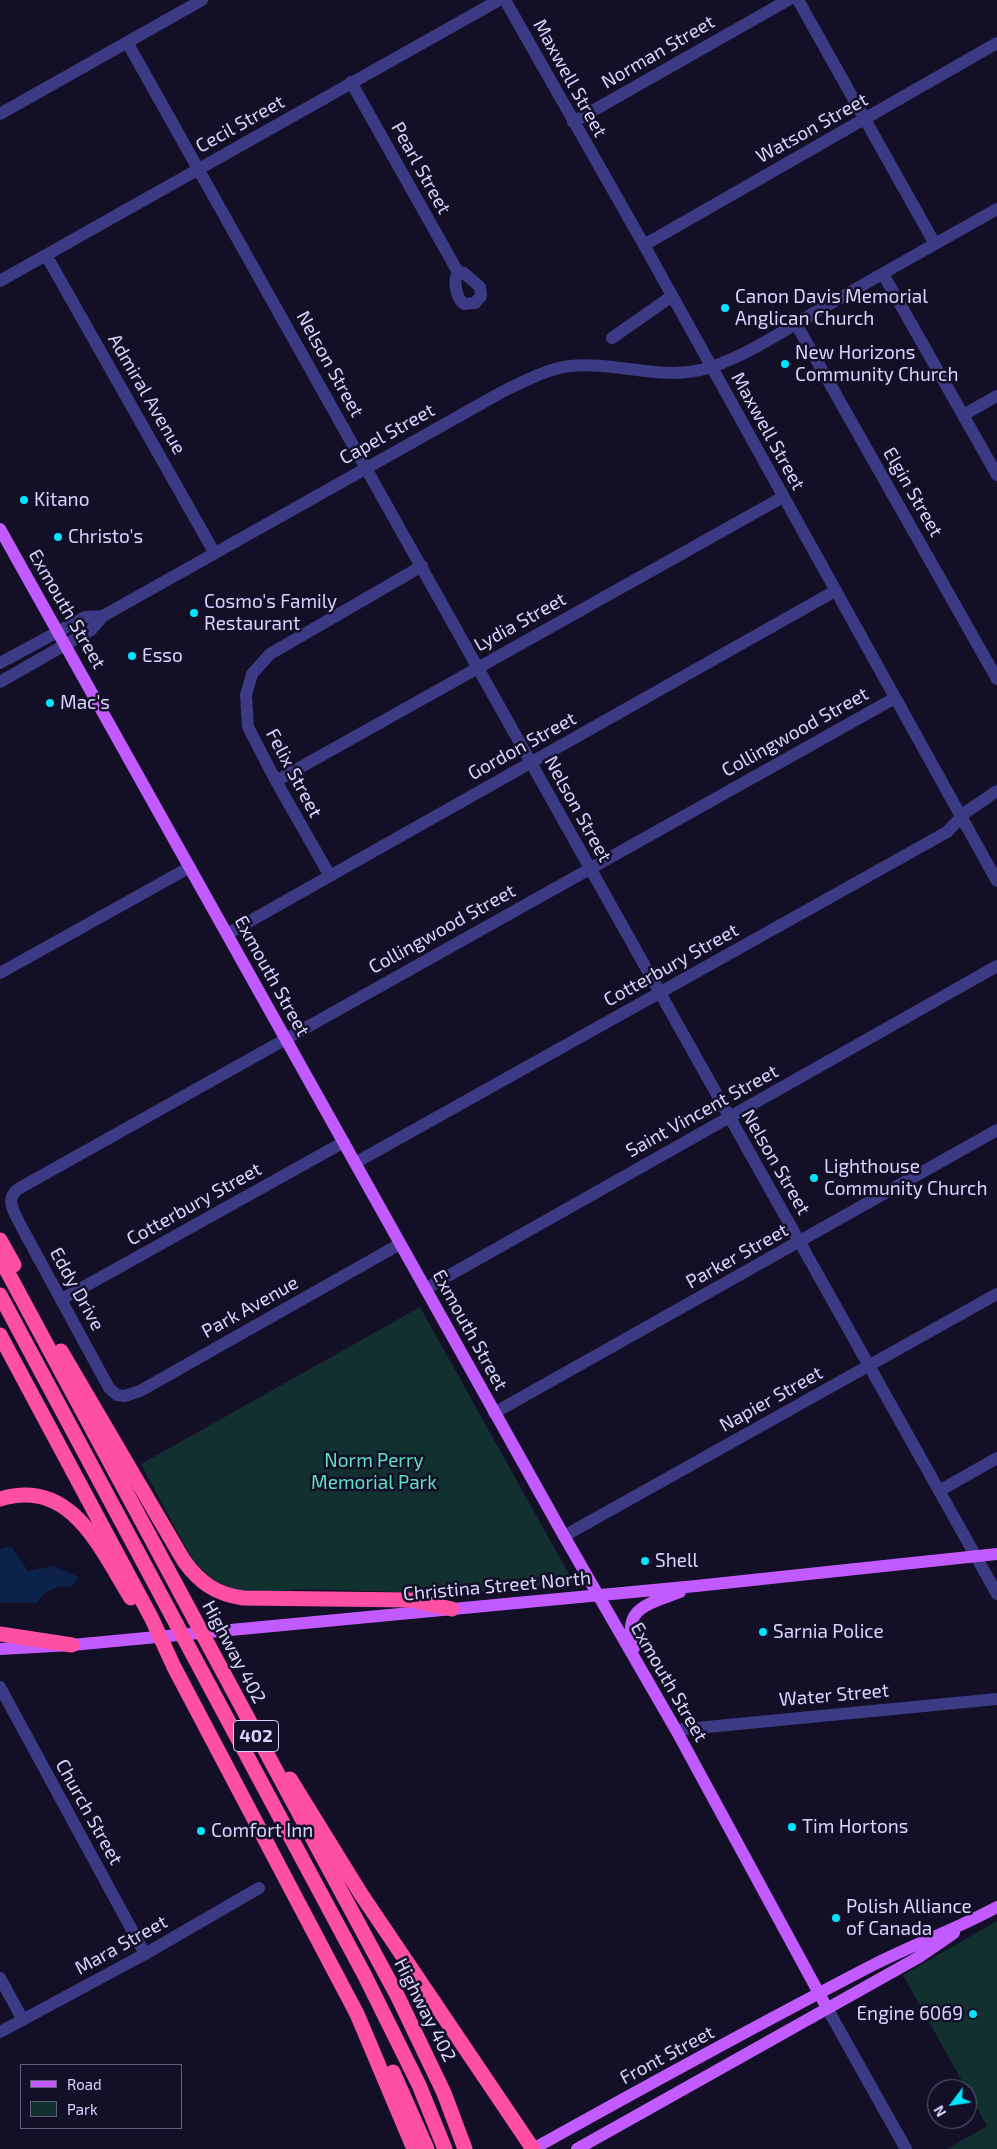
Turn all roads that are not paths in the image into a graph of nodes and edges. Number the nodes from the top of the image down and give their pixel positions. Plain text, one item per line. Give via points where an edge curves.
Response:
1 (202, 0) edge
2 (499, 0) edge
3 (505, 0) edge
4 (788, 0) edge
5 (798, 0) edge
6 (127, 42) junction
7 (997, 43) edge
8 (351, 82) junction
9 (0, 114) edge
10 (866, 120) junction
11 (573, 122) junction
12 (199, 168) junction
13 (997, 208) edge
14 (935, 244) junction
15 (644, 245) junction
16 (46, 255) junction
17 (458, 272) dead end
18 (882, 274) junction
19 (0, 281) edge
20 (672, 296) junction
21 (796, 324) junction
22 (612, 338) dead end
23 (711, 367) junction
24 (997, 396) edge
25 (963, 415) junction
26 (366, 467) junction
27 (997, 475) edge
28 (783, 497) junction
29 (0, 529) edge
30 (214, 552) junction
31 (422, 566) junction
32 (836, 591) junction
33 (103, 616) junction
34 (58, 632) junction
35 (66, 645) junction
36 (0, 664) edge
37 (477, 667) junction
38 (997, 679) edge
39 (0, 682) edge
40 (895, 698) junction
41 (530, 762) junction
42 (276, 781) junction
43 (997, 791) edge
44 (962, 817) junction
45 (190, 867) junction
46 (589, 868) junction
47 (330, 876) junction
48 (997, 881) edge
49 (227, 934) junction
50 (997, 966) edge
51 (0, 973) edge
52 (660, 992) junction
53 (285, 1038) junction
54 (729, 1117) junction
55 (997, 1130) edge
56 (344, 1142) junction
57 (355, 1163) junction
58 (11, 1198) joint
59 (0, 1240) edge
60 (800, 1242) junction
61 (400, 1244) junction
62 (0, 1258) edge
63 (425, 1288) junction
64 (0, 1294) edge
65 (997, 1294) edge
66 (62, 1299) junction
67 (0, 1315) edge
68 (0, 1335) edge
69 (869, 1366) junction
70 (117, 1395) joint
71 (494, 1412) junction
72 (997, 1458) edge
73 (939, 1491) junction
74 (0, 1499) edge
75 (564, 1536) junction
76 (997, 1554) edge
77 (976, 1556) junction
78 (168, 1571) junction
79 (696, 1586) junction
80 (997, 1594) edge
81 (598, 1595) junction
82 (452, 1609) junction
83 (0, 1634) edge
84 (72, 1645) junction
85 (0, 1649) edge
86 (174, 1666) junction
87 (640, 1668) junction
88 (0, 1687) edge
89 (997, 1699) edge
90 (676, 1730) junction
91 (259, 1888) dead end
92 (997, 1907) edge
93 (306, 1914) junction
94 (966, 1924) junction
95 (145, 1954) junction
96 (0, 1978) edge
97 (819, 1993) junction
98 (827, 2008) junction
99 (23, 2020) junction
100 (0, 2032) edge
101 (435, 2147) edge
102 (414, 2149) edge
103 (465, 2149) edge
104 (533, 2149) edge
105 (577, 2149) edge
106 (906, 2149) edge

1 - 6 street
2 - 8 street, Cecil Street
3 - 11 street, Maxwell Street
4 - 11 street, Norman Street
5 - 10 street
6 - 9 street
6 - 12 street, Nelson Street
7 - 10 street, Watson Street
8 - 12 street, Cecil Street
8 - 17 street, Pearl Street
10 - 14 street
10 - 15 street, Watson Street
11 - 15 street, Maxwell Street
12 - 16 street, Cecil Street
12 - 26 street, Nelson Street
13 - 14 street, Capel Street
14 - 18 street, Capel Street
15 - 20 street, Maxwell Street
16 - 19 street, Cecil Street
16 - 30 street, Admiral Avenue
18 - 21 street, Capel Street
18 - 25 street
20 - 22 street
20 - 23 street, Maxwell Street
21 - 23 street, Capel Street
21 - 38 street, Elgin Street
23 - 26 street, Capel Street via 686,374 650,373 606,366 568,366 502,392
23 - 28 street, Maxwell Street
24 - 25 street
25 - 27 street
26 - 30 street, Capel Street
26 - 31 street, Nelson Street
28 - 32 street, Maxwell Street
28 - 37 street, Lydia Street
29 - 34 main road, Exmouth Street
30 - 33 street, Capel Street
31 - 37 street, Nelson Street
31 - 42 street, Felix Street via 270,654 252,674 246,695 248,727
32 - 40 street, Maxwell Street
32 - 41 street, Gordon Street
33 - 34 street, Capel Street via 85,617
33 - 35 street, Capel Street via 92,630
34 - 35 main road, Exmouth Street
34 - 36 street, Capel Street
35 - 39 street, Capel Street
35 - 45 main road, Exmouth Street
37 - 41 street, Nelson Street
37 - 42 street, Lydia Street
40 - 44 street, Maxwell Street
40 - 46 street, Collingwood Street
41 - 46 street, Nelson Street
41 - 47 street, Gordon Street
42 - 47 street, Felix Street
43 - 44 street, Cotterbury Street
44 - 48 street, Maxwell Street
44 - 52 street, Cotterbury Street via 942,835
45 - 49 main road, Exmouth Street
45 - 51 street
46 - 52 street, Nelson Street
46 - 53 street, Collingwood Street
47 - 49 street, Gordon Street
49 - 53 main road, Exmouth Street
50 - 54 street, Saint Vincent Street
52 - 54 street, Nelson Street
52 - 57 street, Cotterbury Street
53 - 56 main road, Exmouth Street
53 - 58 street, Collingwood Street via 18,1189
54 - 60 street, Nelson Street
54 - 63 street, Saint Vincent Street
55 - 60 street, Parker Street
56 - 57 main road, Exmouth Street
56 - 66 street, Cotterbury Street
57 - 61 main road, Exmouth Street
58 - 66 street, Eddy Drive via 12,1207
59 - 82 highway via 184,1561 205,1585 222,1594 243,1598 411,1600
60 - 69 street, Nelson Street
60 - 71 street, Parker Street
61 - 63 main road, Exmouth Street
61 - 70 street, Park Avenue via 140,1391
62 - 78 highway, Highway 402 / 402
63 - 71 main road, Exmouth Street
64 - 101 highway via 364,1974 419,2085
65 - 69 street, Napier Street
66 - 70 street, Eddy Drive via 109,1388
67 - 101 highway, 402 via 356,1979 396,2056
68 - 86 highway
69 - 73 street, Nelson Street
69 - 75 street, Napier Street
71 - 75 main road, Exmouth Street
72 - 73 street
73 - 77 street, Nelson Street
74 - 86 highway via 35,1494 48,1498 76,1516
75 - 81 main road, Exmouth Street
76 - 77 main road, Christina Street North
77 - 79 main road, Christina Street North
77 - 80 street, Nelson Street
78 - 103 highway, Highway 402 / 402 via 398,1997 444,2093
78 - 104 highway via 221,1655 337,1856
79 - 81 main road, Christina Street North
79 - 87 main road via 643,1607 632,1616 630,1637
81 - 82 main road, Christina Street North
81 - 87 main road, Exmouth Street
82 - 84 main road, Christina Street North
83 - 84 highway
84 - 85 main road, Christina Street North
86 - 93 highway
87 - 90 main road, Exmouth Street
88 - 95 street, Church Street
89 - 90 street, Water Street
90 - 97 main road, Exmouth Street
91 - 95 street, Mara Street
92 - 94 main road
93 - 101 highway
93 - 102 highway via 364,2030
94 - 97 main road, Front Street via 917,1943
94 - 98 main road, Front Street via 932,1950
95 - 99 street, Mara Street
96 - 99 street
97 - 98 main road, Exmouth Street
97 - 104 main road, Front Street
98 - 105 main road, Front Street
98 - 106 street, Exmouth Street
99 - 100 street, Mara Street

